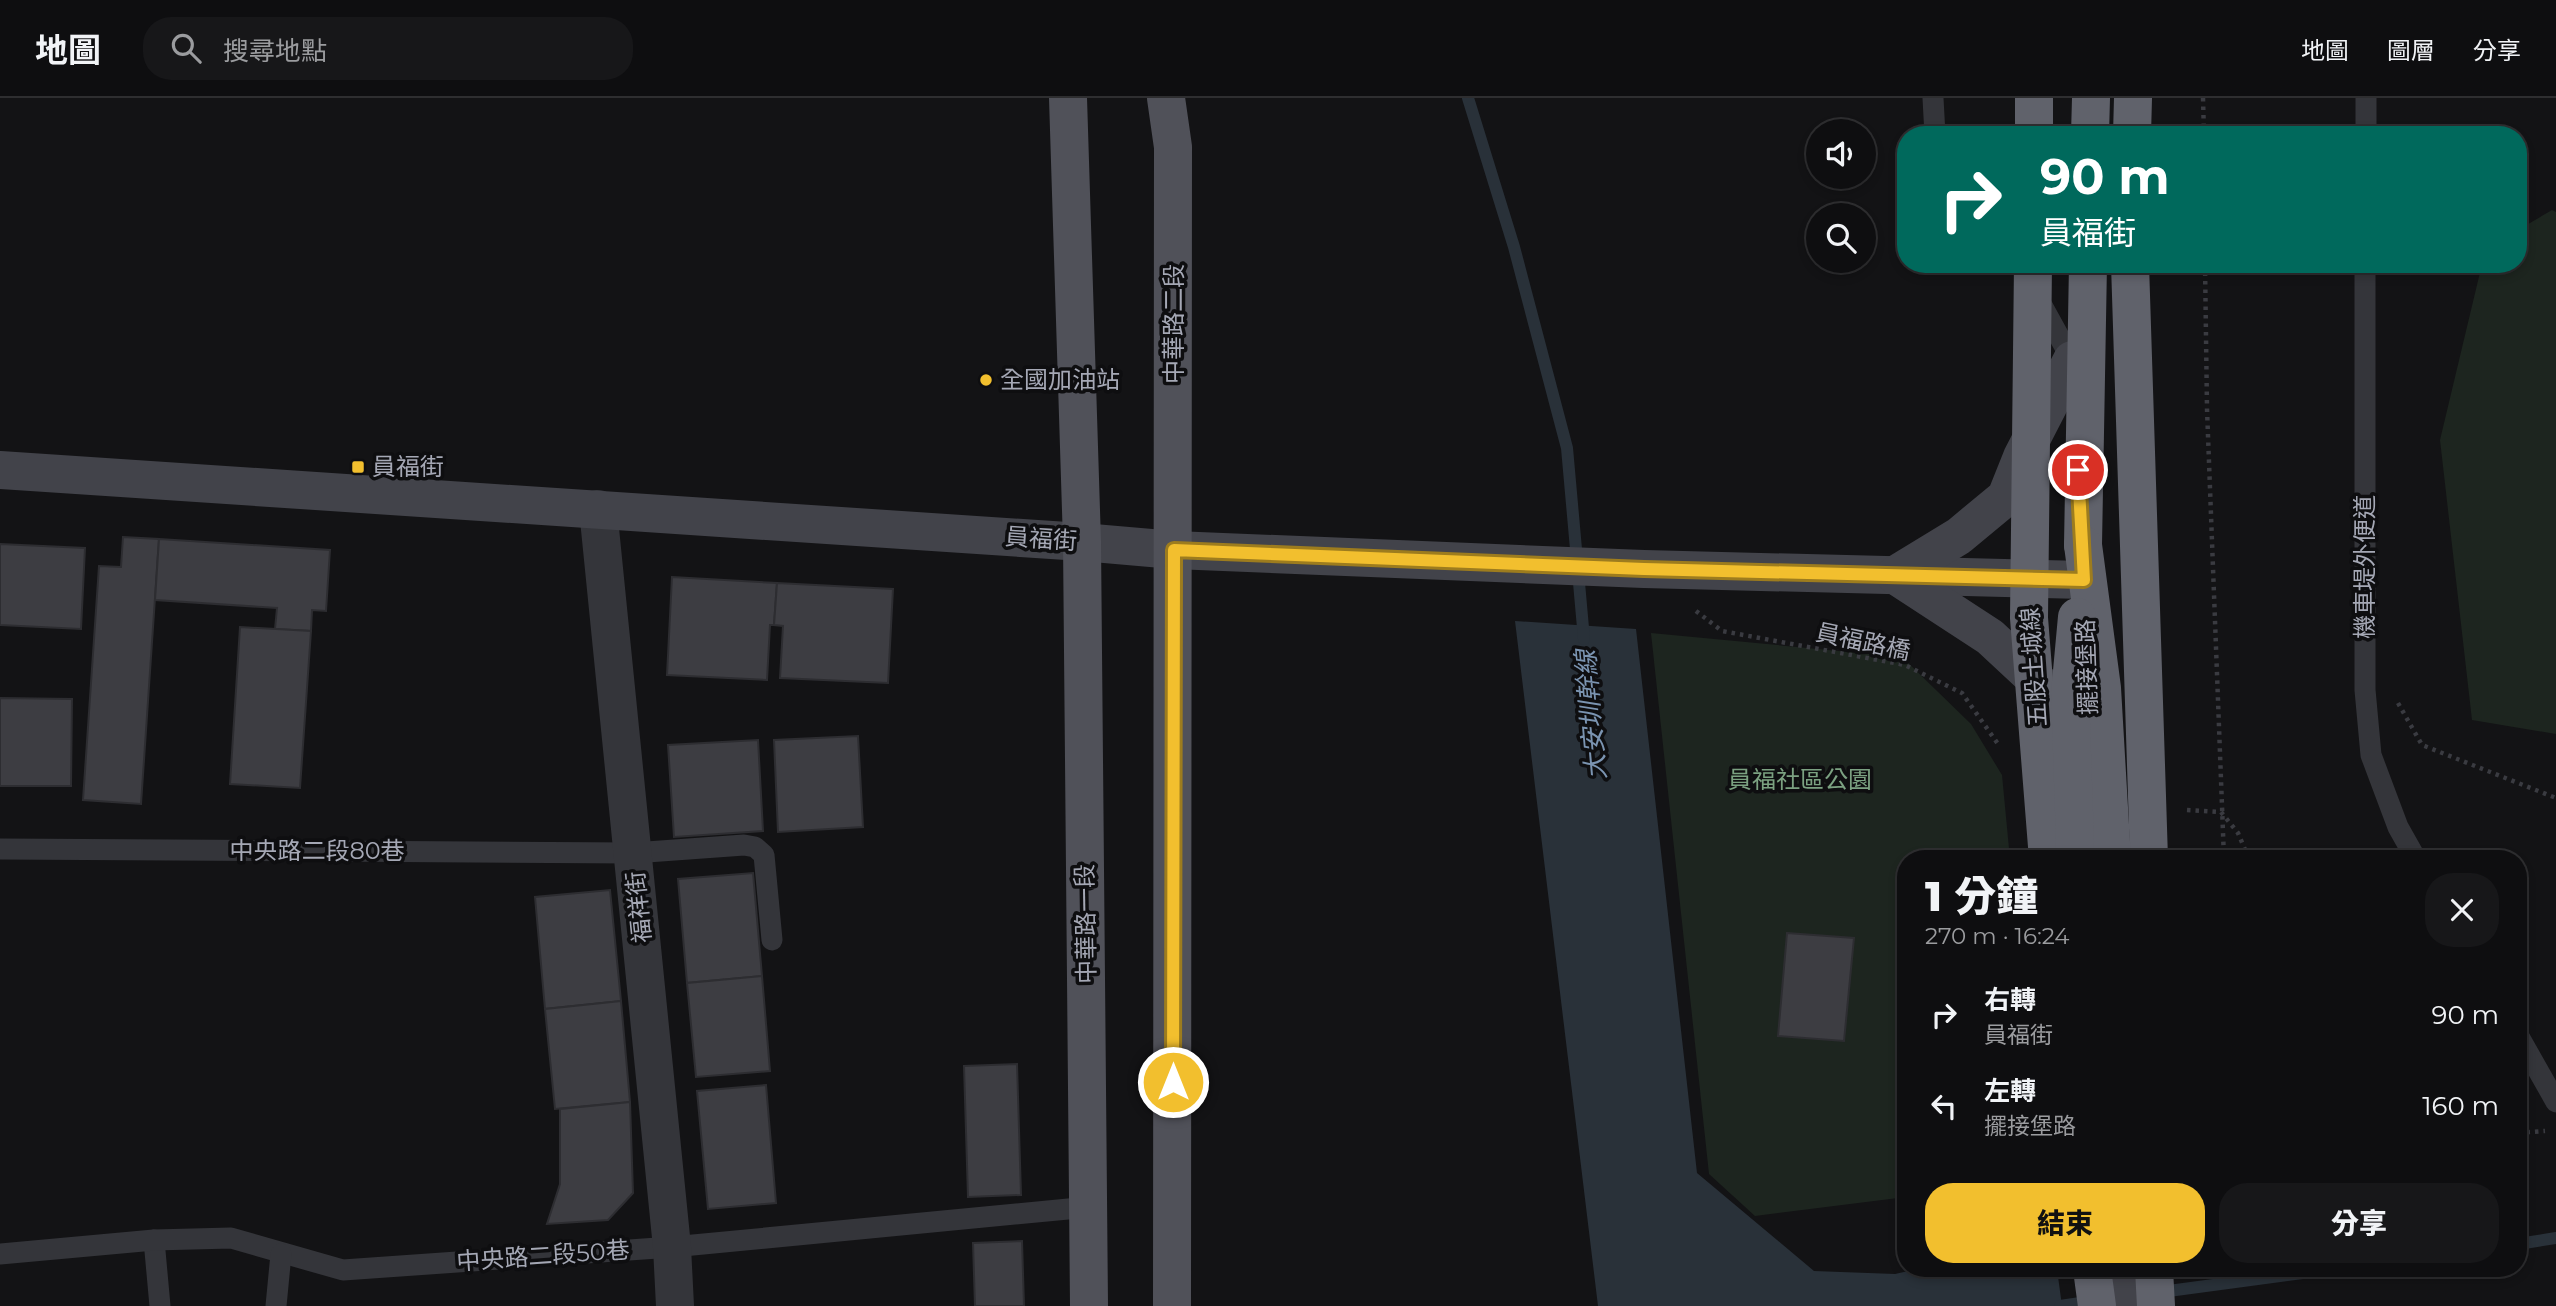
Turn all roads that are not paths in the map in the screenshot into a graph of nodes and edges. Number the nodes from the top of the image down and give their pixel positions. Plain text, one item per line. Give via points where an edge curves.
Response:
1 (1068, 98) edge
2 (1166, 98) edge
3 (1933, 98) edge
4 (2034, 98) edge
5 (2075, 98) edge
6 (2091, 98) edge
7 (2133, 98) edge
8 (2366, 98) edge
9 (1934, 126) edge
10 (2034, 126) edge
11 (2075, 126) edge
12 (2090, 126) edge
13 (2132, 126) edge
14 (2366, 126) edge
15 (2024, 273) edge
16 (2033, 273) edge
17 (2073, 273) edge
18 (2088, 273) edge
19 (2130, 273) edge
20 (2365, 273) edge
21 (2072, 360) junction
22 (0, 470) edge
23 (598, 509) junction
24 (1082, 542) junction
25 (1174, 550) junction
26 (2084, 563) junction
27 (1895, 575) junction
28 (2090, 748) junction
29 (0, 849) edge
30 (2047, 850) edge
31 (2074, 850) edge
32 (2096, 850) edge
33 (2111, 850) edge
34 (2149, 850) edge
35 (2411, 850) edge
36 (633, 853) junction
37 (772, 940) dead end
38 (2527, 1051) edge
39 (2556, 1102) edge
40 (1089, 1207) junction
41 (154, 1240) junction
42 (672, 1247) junction
43 (0, 1254) edge
44 (281, 1254) junction
45 (2093, 1277) edge
46 (2122, 1277) edge
47 (2154, 1277) edge
48 (160, 1306) edge
49 (276, 1306) edge
50 (675, 1306) edge
51 (1089, 1306) edge
52 (1172, 1306) edge
53 (2096, 1306) edge
54 (2124, 1306) edge
55 (2156, 1306) edge

1 - 24 main road
2 - 25 main road, 中華路二段 via 1173,147
3 - 9 lane
4 - 10 highway
5 - 11 street
6 - 12 highway
7 - 13 highway
8 - 14 lane
15 - 21 lane
16 - 30 highway, 五股土城線, bridge via 2029,618
17 - 21 street, 擺接堡路
18 - 26 highway
19 - 34 highway, bridge
20 - 35 lane, 機車堤外便道 via 2365,690 2371,755
21 - 26 street, 擺接堡路
21 - 27 street via 2006,498 1959,536
22 - 23 street, 員福街
23 - 24 street, 員福街
23 - 36 street, 福祥街
24 - 25 street, 員福街
24 - 40 main road, 中華路一段
25 - 27 street, 員福街
25 - 52 main road
26 - 27 street, 員福街
26 - 28 street, 擺接堡路
26 - 31 highway, bridge via 2070,693
26 - 33 highway, bridge via 2102,688
27 - 28 street via 1990,637 2061,703
28 - 32 street, 擺接堡路
29 - 36 lane, 中央路二段80巷
36 - 37 lane, 中央路二段80巷 via 755,847 764,855
36 - 42 street, 福祥街
38 - 39 lane
40 - 42 lane, 中央路二段50巷
40 - 51 main road, 中華路一段
41 - 43 lane, 中央路二段50巷
41 - 44 lane, 中央路二段50巷 via 231,1238
41 - 48 lane
42 - 44 lane, 中央路二段50巷 via 343,1270
42 - 50 street, 福祥街
44 - 49 lane
45 - 53 highway
46 - 54 street
47 - 55 highway

